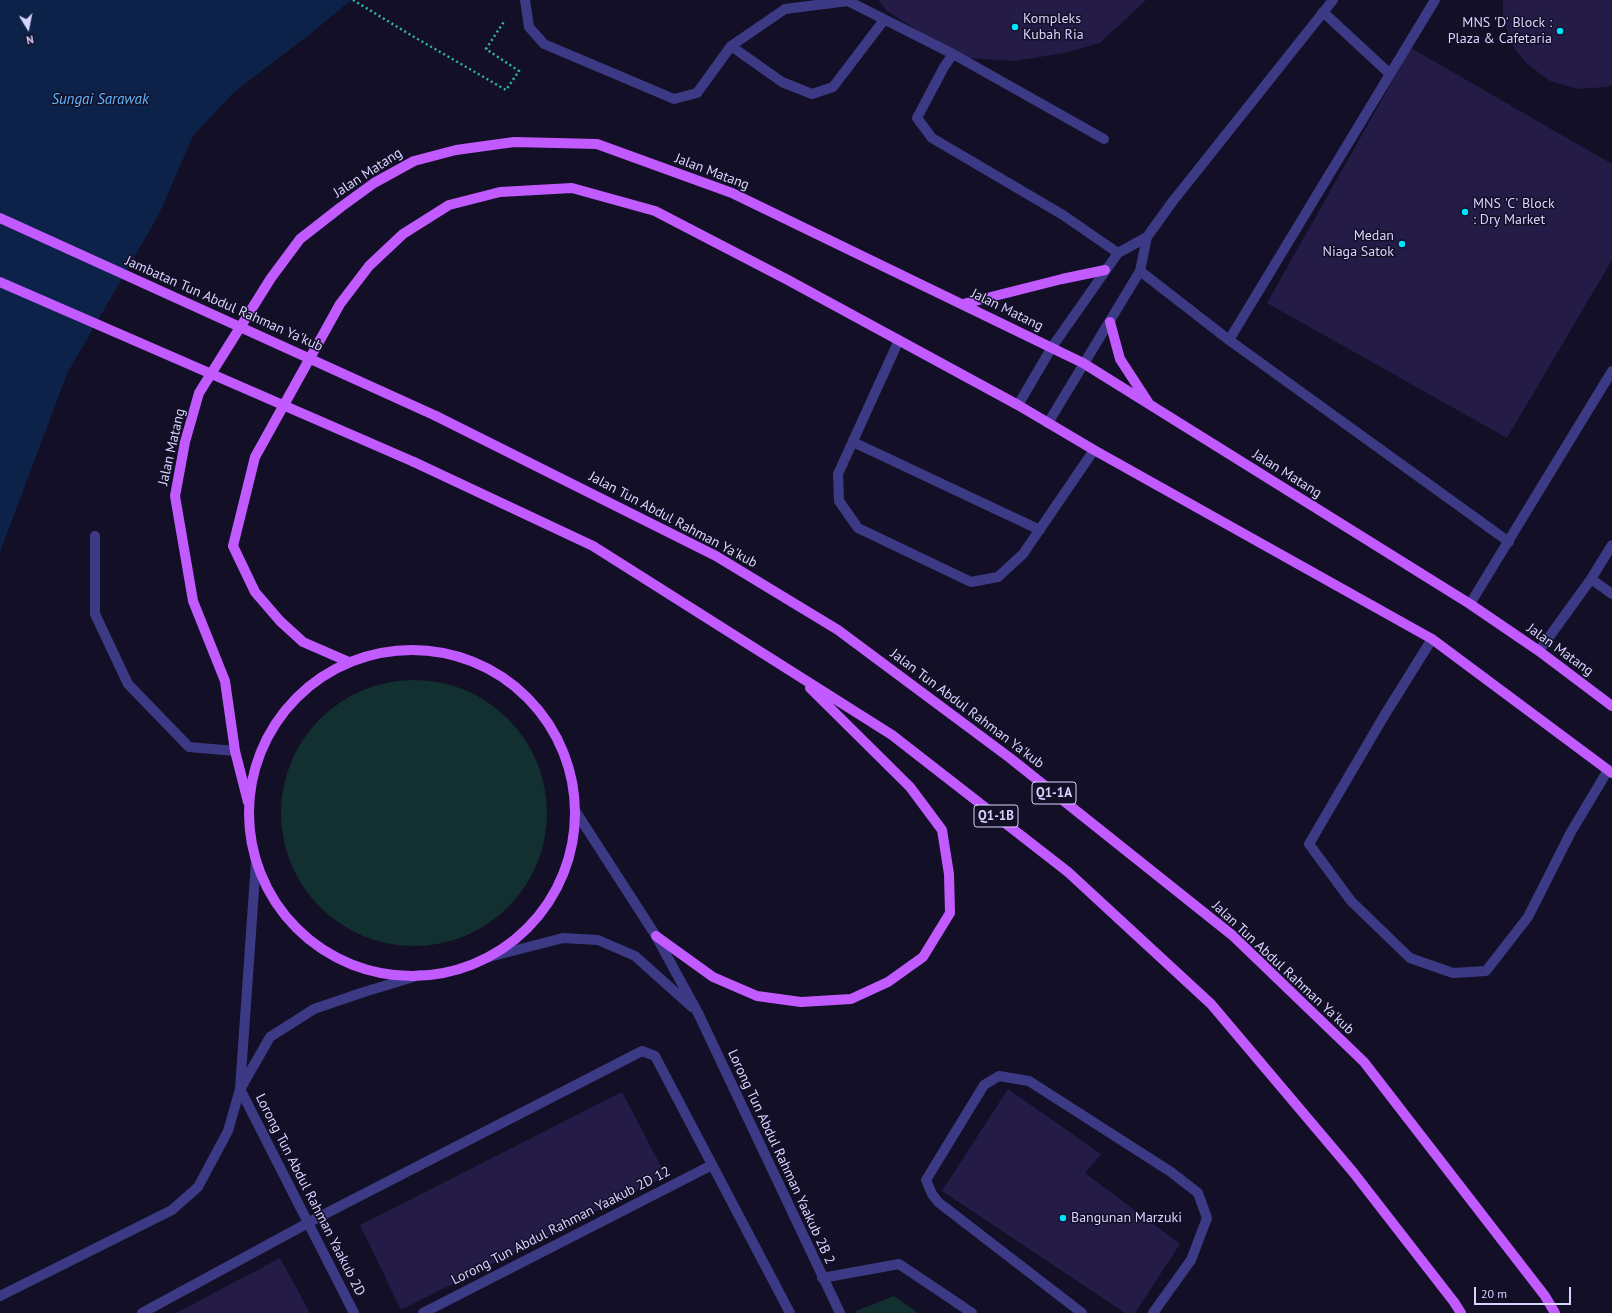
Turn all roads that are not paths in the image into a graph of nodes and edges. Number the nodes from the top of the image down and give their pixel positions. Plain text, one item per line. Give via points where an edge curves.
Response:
1 (525, 0) edge
2 (1333, 0) edge
3 (1435, 0) edge
4 (1323, 12) junction
5 (884, 20) junction
6 (731, 46) junction
7 (953, 54) junction
8 (1390, 74) junction
9 (1104, 139) dead end
10 (0, 218) edge
11 (1148, 237) junction
12 (1118, 253) junction
13 (1105, 270) junction
14 (1140, 271) junction
15 (0, 282) edge
16 (963, 304) junction
17 (1110, 322) junction
18 (899, 340) junction
19 (1230, 340) junction
20 (1052, 348) junction
21 (1083, 363) junction
22 (1612, 371) edge
23 (1018, 405) junction
24 (1150, 405) junction
25 (436, 416) joint
26 (1048, 423) junction
27 (853, 442) junction
28 (1094, 450) junction
29 (1040, 530) junction
30 (95, 536) dead end
31 (1509, 542) junction
32 (1612, 545) edge
33 (1591, 579) junction
34 (1612, 594) edge
35 (1470, 604) junction
36 (1432, 639) junction
37 (1539, 651) junction
38 (349, 662) junction
39 (795, 674) junction
40 (1612, 706) edge
41 (235, 751) junction
42 (1610, 772) edge
43 (248, 802) junction
44 (576, 812) junction
45 (256, 862) junction
46 (656, 936) junction
47 (489, 957) junction
48 (420, 975) junction
49 (698, 1013) junction
50 (240, 1089) junction
51 (712, 1165) junction
52 (308, 1223) junction
53 (822, 1278) junction
54 (0, 1296) edge
55 (142, 1313) edge
56 (354, 1313) edge
57 (423, 1313) edge
58 (790, 1313) edge
59 (840, 1313) edge
60 (972, 1313) edge
61 (1082, 1313) edge
62 (1153, 1313) edge
63 (1461, 1313) edge
64 (1555, 1313) edge

1 - 6 street via 529,27 544,44 674,99 697,93
2 - 4 street
3 - 8 street
4 - 8 street
4 - 11 street via 1173,201
5 - 6 street via 848,1 785,9
5 - 6 street via 833,87 812,94 782,82
5 - 7 street
7 - 9 street
7 - 12 street via 917,118 932,138 1063,215
8 - 19 street
10 - 25 main road, Jambatan Tun Abdul Rahman Ya'kub, bridge
11 - 12 street
11 - 14 street
12 - 13 street
13 - 16 main road via 1062,278
13 - 20 street
14 - 17 street
14 - 19 street
15 - 39 main road, Q1-1B, bridge via 414,462 593,546
16 - 20 main road, Jalan Matang
16 - 41 main road, Jalan Matang via 732,194 597,144 514,142 456,150 414,161 374,183 300,239 271,278 199,393 184,442 175,496 184,555 193,602 225,681
17 - 21 street
17 - 24 main road via 1120,359
18 - 23 main road
18 - 27 street
18 - 38 main road via 655,211 572,188 500,192 450,205 403,234 369,266 340,304 255,457 233,546 255,592 280,621 303,642
19 - 31 street
20 - 21 main road, Jalan Matang
20 - 23 street
21 - 24 main road, Jalan Matang
21 - 26 street
22 - 31 street
23 - 26 main road
24 - 35 main road, Jalan Matang
25 - 64 main road, Jalan Tun Abdul Rahman Ya'kub / Q1-1A via 716,556 838,630 1010,758 1232,935 1364,1062
26 - 28 main road
27 - 29 street
27 - 29 street via 838,474 838,501 858,528 971,582 998,577 1023,554
28 - 29 street
28 - 36 main road
30 - 41 street via 95,614 128,684 189,747
31 - 35 street
32 - 33 street
33 - 34 street
33 - 37 street
35 - 37 main road, Jalan Matang
36 - 42 main road
36 - 42 street via 1309,844 1351,901 1410,958 1452,973 1486,971 1528,917 1571,832
37 - 40 main road, Jalan Matang
38 - 43 main road via 319,678 295,699 279,719 264,742
38 - 44 main road via 380,652 414,648 444,652 478,662 506,678 528,698 545,720 572,782
39 - 46 main road via 910,786 942,830 949,874 950,913 923,957 888,982 851,999 801,1002 757,996 713,976
39 - 63 main road, Q1-1B via 892,736 1068,872 1211,1004 1353,1172
41 - 43 main road, Jalan Matang
43 - 45 main road via 250,834
44 - 46 street, Lorong Tun Abdul Rahman Yaakub 2B 2
44 - 47 main road via 572,849 553,900 537,921 517,940
45 - 48 main road via 269,894 285,916 307,937 359,968
45 - 50 street
46 - 49 street, Lorong Tun Abdul Rahman Yaakub 2B 2
47 - 48 main road via 452,969
47 - 49 street via 563,938 598,940 635,956
48 - 50 street via 314,1009 270,1037
49 - 53 street, Lorong Tun Abdul Rahman Yaakub 2B 2
50 - 52 street, Lorong Tun Abdul Rahman Yaakub 2D
50 - 54 street via 228,1131 198,1187 172,1210
51 - 52 street via 655,1056 642,1051
51 - 57 street, Lorong Tun Abdul Rahman Yaakub 2D 12
51 - 58 street
52 - 55 street
52 - 56 street, Lorong Tun Abdul Rahman Yaakub 2D
53 - 59 street, Lorong Tun Abdul Rahman Yaakub 2B 2
53 - 60 street via 899,1264
61 - 62 street via 938,1202 926,1180 984,1085 999,1076 1029,1081 1171,1172 1198,1193 1207,1218 1191,1260

